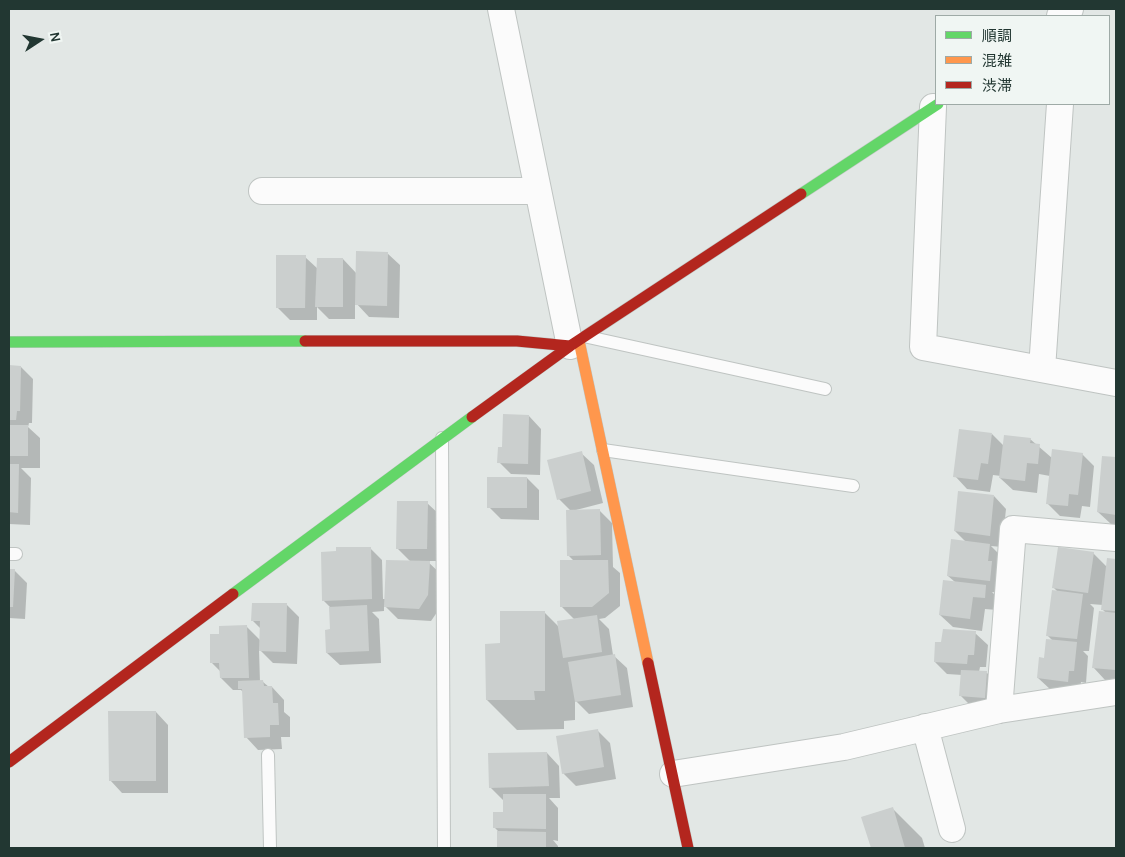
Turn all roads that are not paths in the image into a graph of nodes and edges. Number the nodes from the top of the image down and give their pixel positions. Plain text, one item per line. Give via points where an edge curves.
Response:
1 (501, 9) edge
2 (1060, 105) edge
3 (936, 106) edge
4 (538, 190) junction
5 (262, 191) dead end
6 (578, 341) junction
7 (9, 342) edge
8 (1042, 369) junction
9 (1116, 383) edge
10 (826, 389) dead end
11 (442, 438) junction
12 (602, 450) junction
13 (853, 486) dead end
14 (1116, 538) edge
15 (1116, 692) edge
16 (998, 710) junction
17 (925, 728) junction
18 (268, 755) dead end
19 (9, 762) edge
20 (673, 774) junction
21 (952, 829) dead end
22 (270, 848) edge
23 (444, 848) edge
24 (688, 848) edge

1 - 4 street
2 - 8 street
3 - 6 street
3 - 8 street via 923,347
4 - 5 street
4 - 6 street
6 - 7 street
6 - 10 lane
6 - 11 street
6 - 12 street
8 - 9 street
11 - 19 street
11 - 23 lane
12 - 13 lane
12 - 20 street
14 - 16 street via 1013,530
15 - 16 street
16 - 17 street
17 - 20 street via 844,747
17 - 21 street
18 - 22 lane
20 - 24 street

